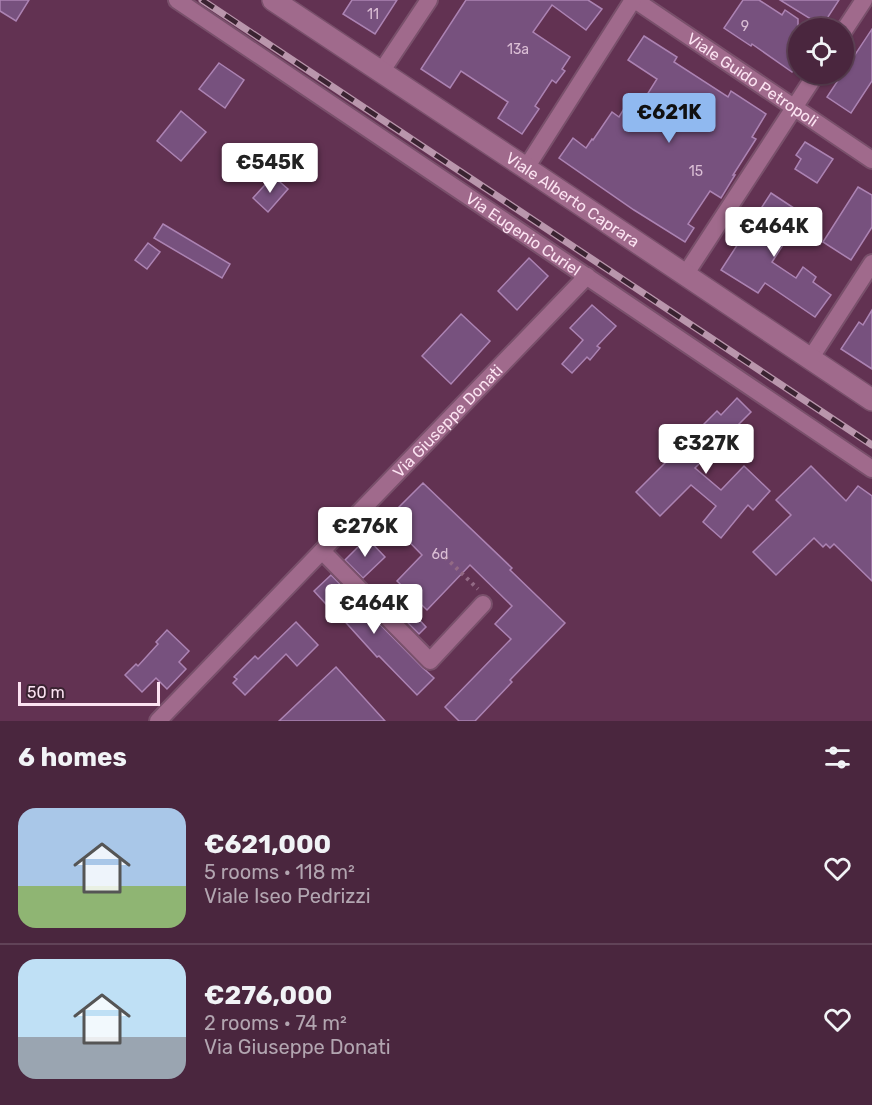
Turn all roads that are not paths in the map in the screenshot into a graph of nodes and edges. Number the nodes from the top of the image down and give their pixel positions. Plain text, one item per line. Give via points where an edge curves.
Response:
1 (177, 0) edge
2 (273, 0) edge
3 (429, 0) edge
4 (634, 0) edge
5 (864, 0) edge
6 (852, 18) edge
7 (381, 72) junction
8 (809, 84) edge
9 (793, 108) junction
10 (872, 160) edge
11 (526, 168) junction
12 (872, 263) edge
13 (685, 275) junction
14 (587, 276) junction
15 (810, 359) junction
16 (872, 400) edge
17 (872, 469) edge
18 (322, 551) junction
19 (483, 604) road end
20 (158, 721) edge

1 - 14 street, Via Eugenio Curiel
2 - 7 street, Viale Alberto Caprara
3 - 7 street
4 - 9 street, Viale Guido Petropoli
4 - 11 street
5 - 6 street
7 - 11 street, Viale Alberto Caprara
8 - 9 street
9 - 10 street, Viale Guido Petropoli
9 - 13 street
11 - 13 street, Viale Alberto Caprara
12 - 15 street
13 - 15 street, Viale Alberto Caprara
14 - 17 street, Via Eugenio Curiel
14 - 18 street, Via Giuseppe Donati
15 - 16 street, Viale Alberto Caprara
18 - 19 street via 430,661
18 - 20 street, Via Giuseppe Donati

